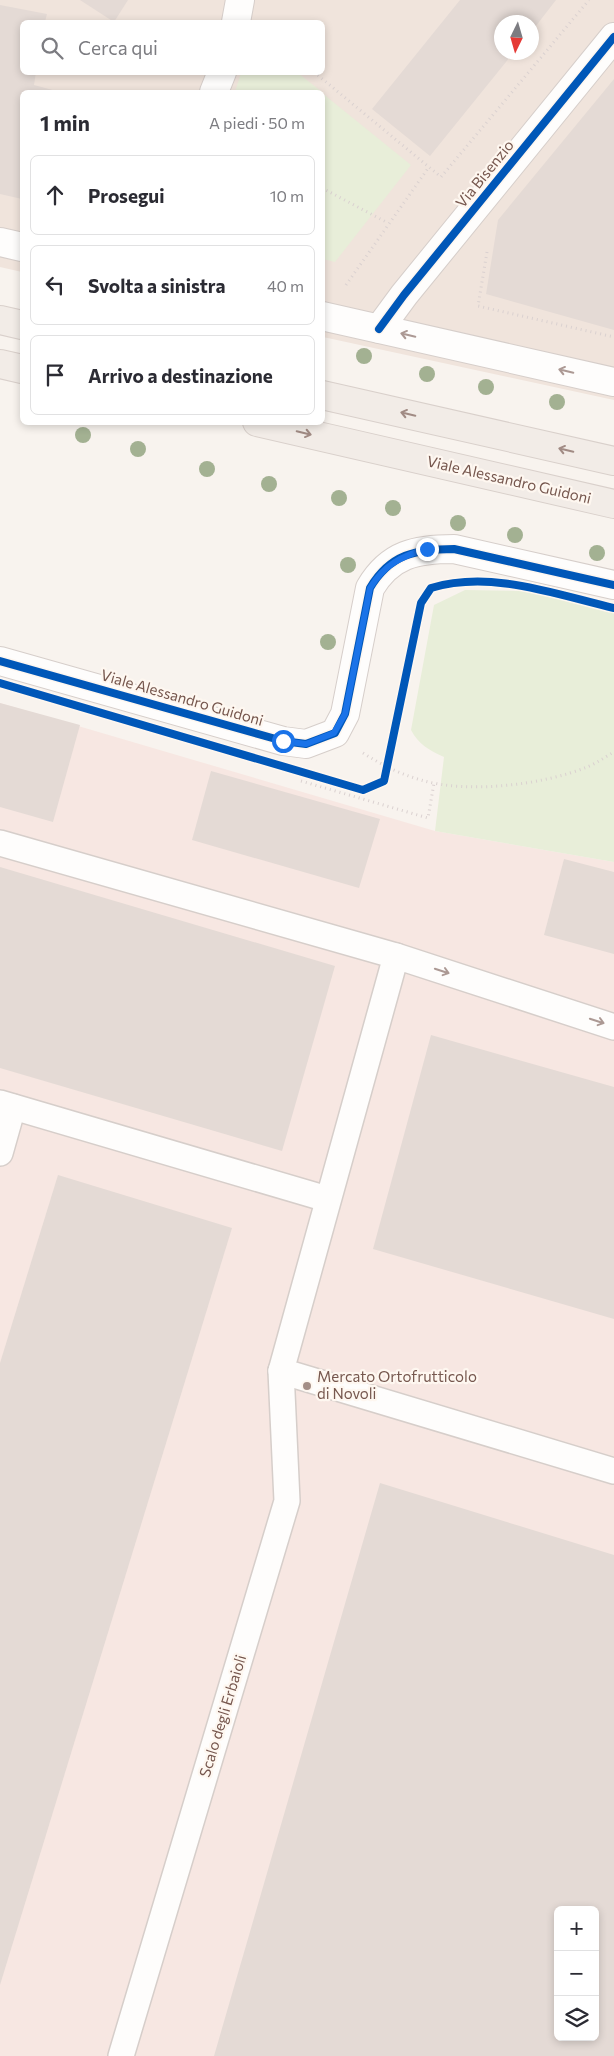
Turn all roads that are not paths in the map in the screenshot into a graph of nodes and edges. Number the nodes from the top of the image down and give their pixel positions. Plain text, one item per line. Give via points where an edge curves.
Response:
1 (240, 0) edge
2 (236, 20) edge
3 (614, 37) edge
4 (221, 75) edge
5 (215, 90) edge
6 (0, 242) edge
7 (20, 247) edge
8 (325, 317) edge
9 (0, 320) edge
10 (20, 325) edge
11 (379, 329) junction
12 (0, 364) edge
13 (20, 369) edge
14 (614, 382) edge
15 (325, 396) edge
16 (270, 425) edge
17 (614, 461) edge
18 (614, 504) edge
19 (614, 584) edge
20 (0, 660) edge
21 (0, 843) edge
22 (396, 956) junction
23 (614, 1027) edge
24 (7, 1105) edge
25 (0, 1153) edge
26 (327, 1198) junction
27 (281, 1371) junction
28 (614, 1471) edge
29 (121, 2056) edge

1 - 2 street
3 - 11 street, Via Bisenzio
4 - 5 street
6 - 7 street
8 - 11 street
9 - 10 main road
14 -> 11 street
12 - 13 main road
17 -> 15 main road
16 -> 18 main road, Viale Alessandro Guidoni
19 - 20 street, Viale Alessandro Guidoni via 454,549 427,549 407,554 382,571 370,588 345,714 334,733 306,744 283,741
21 - 22 lane
22 -> 23 lane
22 - 26 lane, Scalo degli Erbaioli
24 - 25 lane
24 - 26 lane
26 - 27 lane, Scalo degli Erbaioli
27 - 28 lane
27 - 29 lane, Scalo degli Erbaioli via 288,1501

